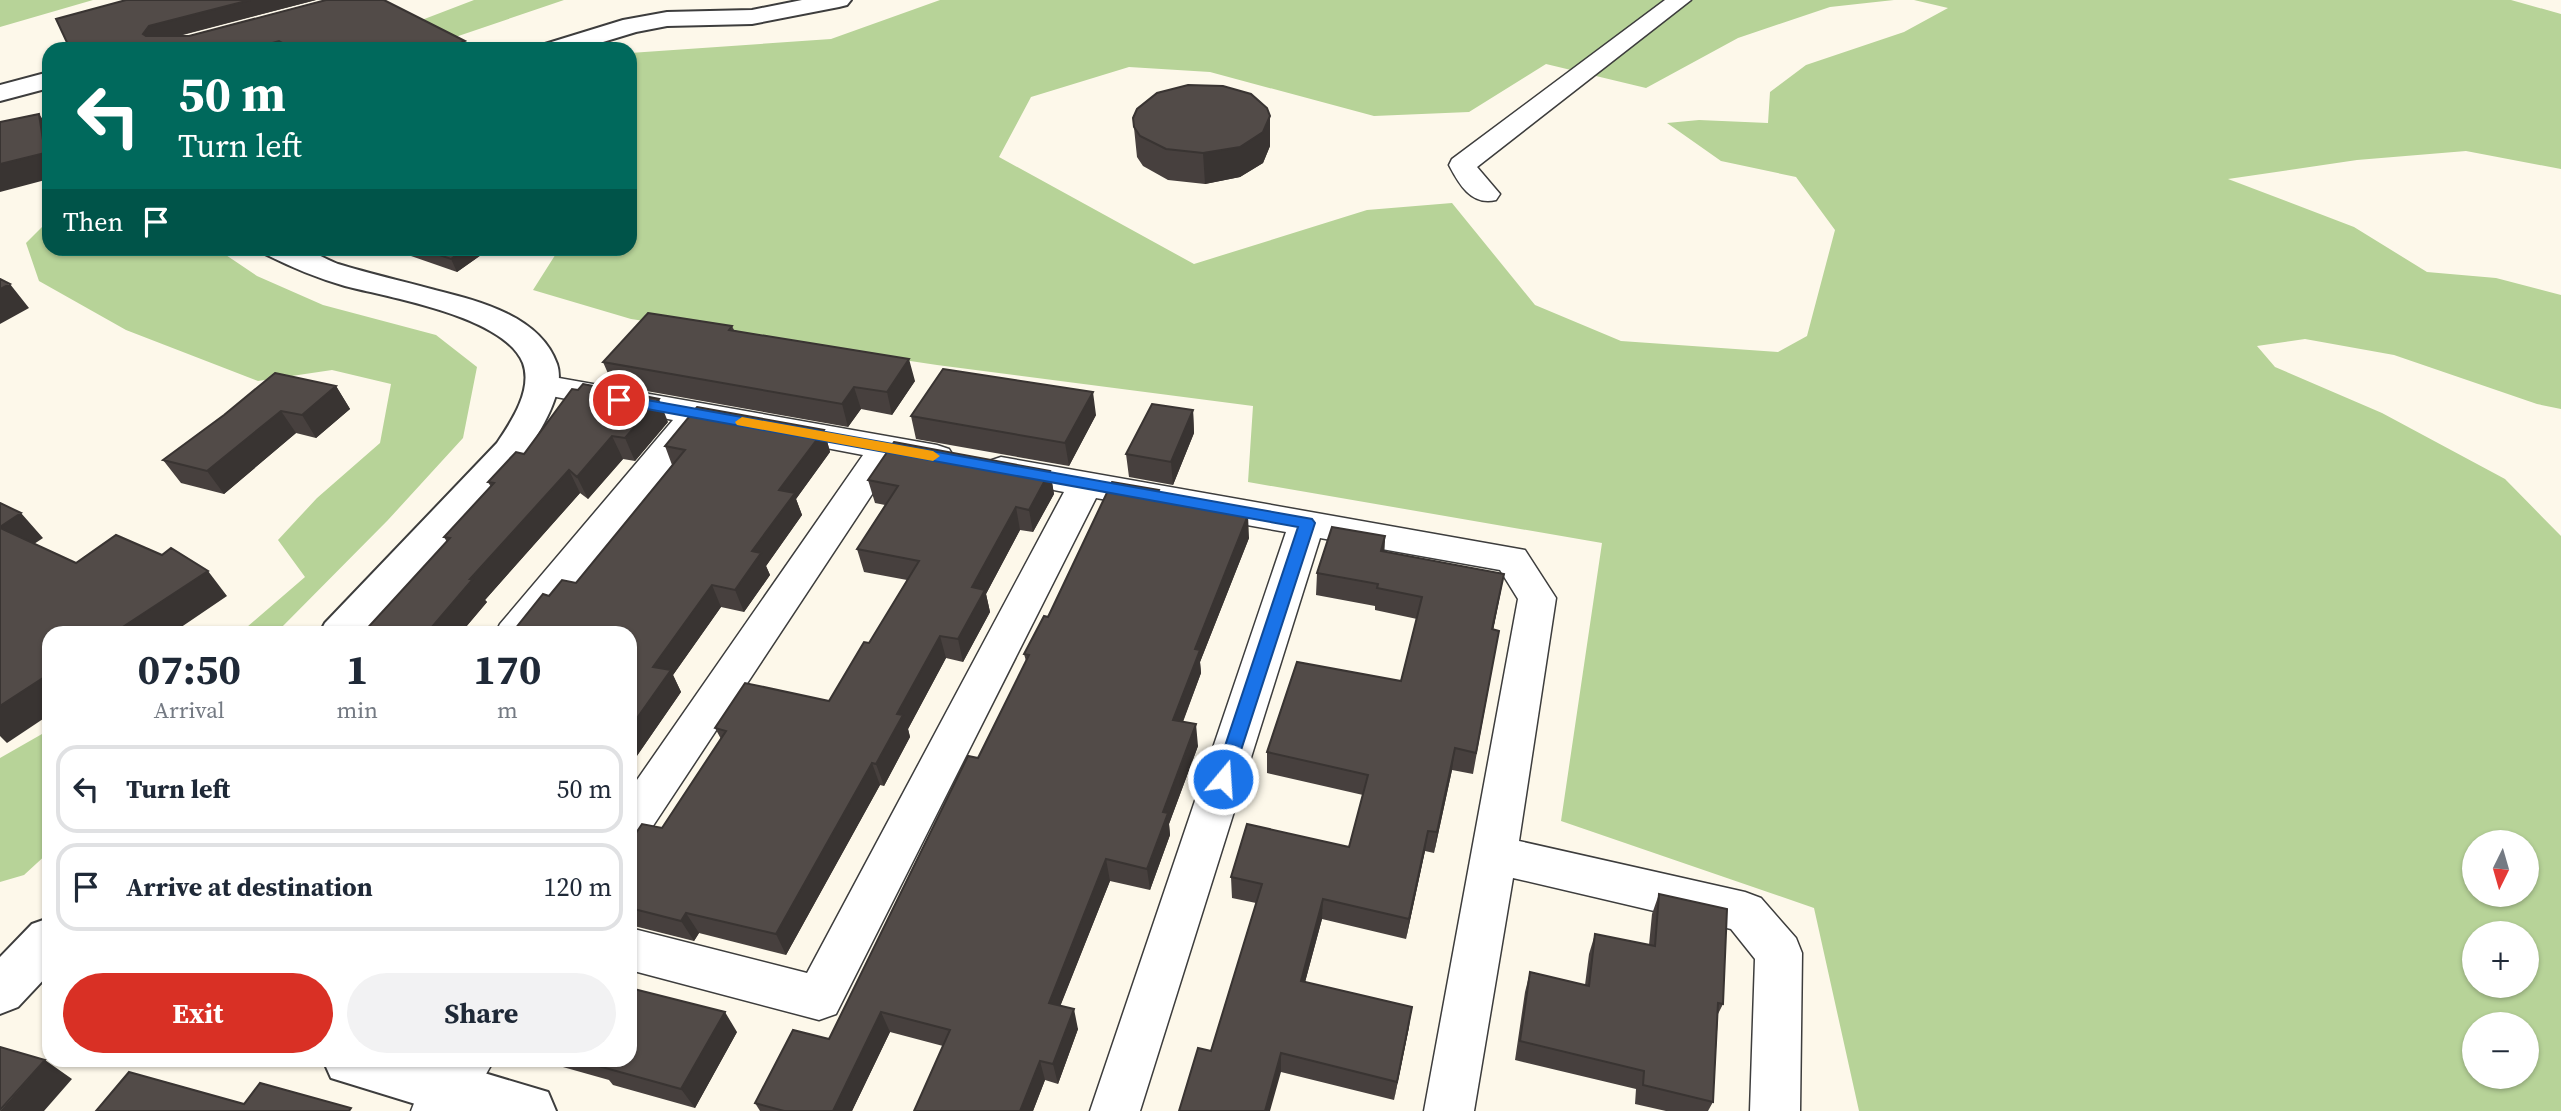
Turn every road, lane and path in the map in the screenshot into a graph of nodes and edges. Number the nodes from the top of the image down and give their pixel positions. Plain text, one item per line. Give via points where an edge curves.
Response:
1 (839, 0) edge
2 (1680, 0) edge
3 (577, 42) edge
4 (42, 82) edge
5 (0, 93) edge
6 (1486, 194) dead end
7 (294, 256) edge
8 (542, 385) junction
9 (696, 414) junction
10 (886, 447) junction
11 (1085, 485) junction
12 (1307, 523) junction
13 (347, 626) edge
14 (521, 626) edge
15 (637, 815) edge
16 (1495, 855) junction
17 (637, 951) edge
18 (376, 1067) edge
19 (452, 1087) edge
20 (529, 1111) edge
21 (1115, 1111) edge
22 (1449, 1111) edge
23 (1775, 1111) edge

1 - 3 street via 752,17 667,19
2 - 6 street via 1462,165
4 - 5 street
7 - 8 street via 501,323 520,333 538,355
8 - 9 street
8 - 13 street via 533,419 506,458
9 - 10 street
9 - 14 street
10 - 11 street
10 - 15 street
11 - 12 street
11 - 17 street via 819,998
12 - 16 street via 1512,558 1537,598
12 - 21 street
16 - 22 street
16 - 23 street via 1745,912 1779,953
18 - 19 street
19 - 20 street

